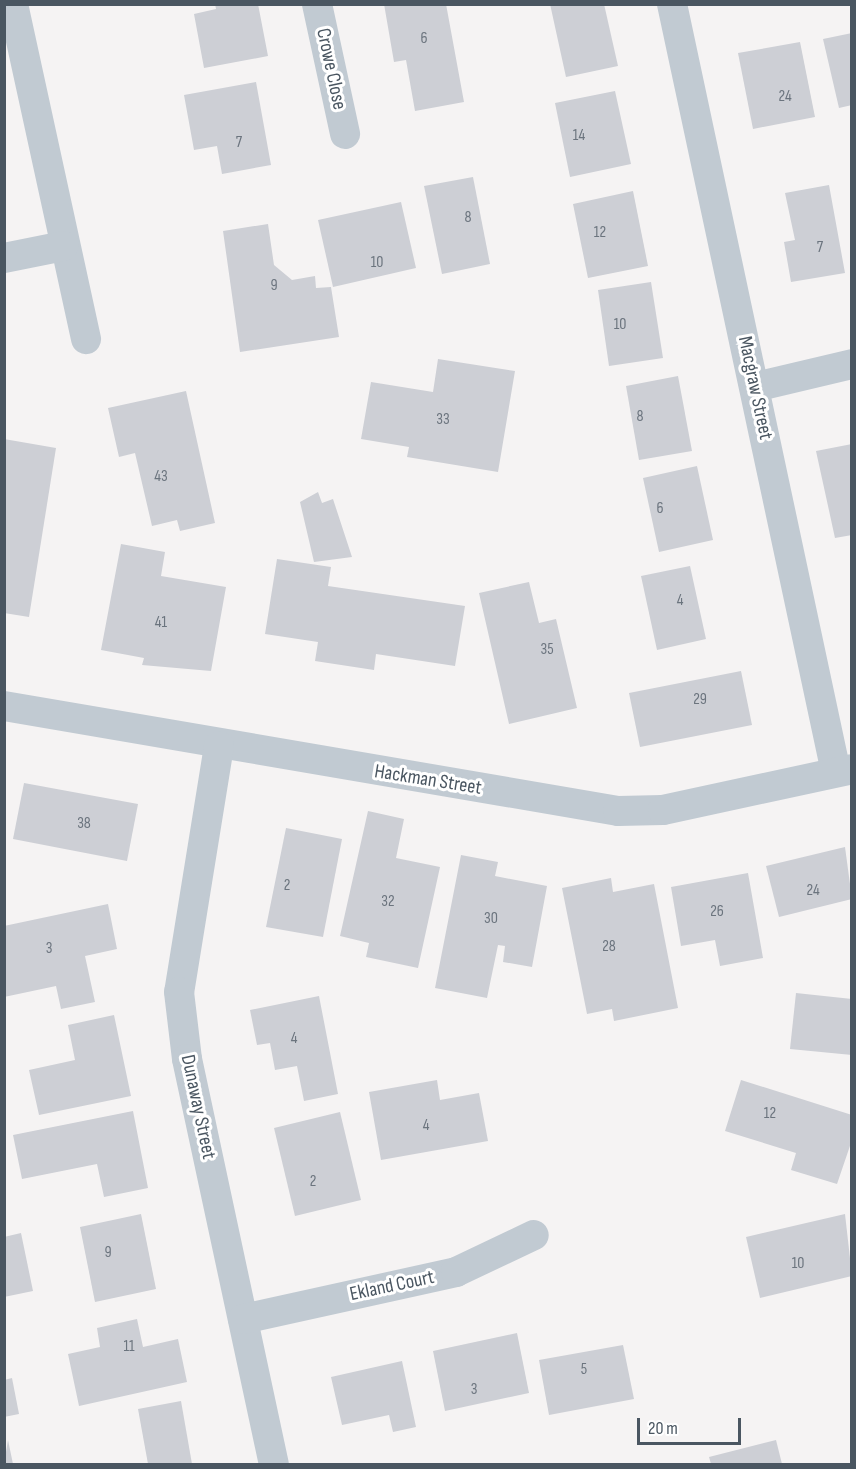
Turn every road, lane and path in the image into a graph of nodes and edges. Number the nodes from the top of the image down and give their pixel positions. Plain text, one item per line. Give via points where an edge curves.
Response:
1 (13, 4) edge
2 (317, 4) edge
3 (672, 4) edge
4 (345, 134) dead end
5 (64, 246) junction
6 (4, 258) edge
7 (86, 339) dead end
8 (852, 364) edge
9 (755, 387) junction
10 (4, 706) edge
11 (219, 746) junction
12 (844, 771) edge
13 (534, 1235) dead end
14 (243, 1319) junction
15 (274, 1464) edge

1 - 5 street
2 - 4 street, Crowe Close
3 - 9 street, Macgraw Street
5 - 6 street
5 - 7 street
8 - 9 street
9 - 12 street, Macgraw Street
10 - 11 street, Hackman Street
11 - 12 street, Hackman Street via 618,811 663,810
11 - 14 street, Dunaway Street via 179,992 187,1059
13 - 14 street, Ekland Court via 504,1254 456,1272
14 - 15 street, Dunaway Street

